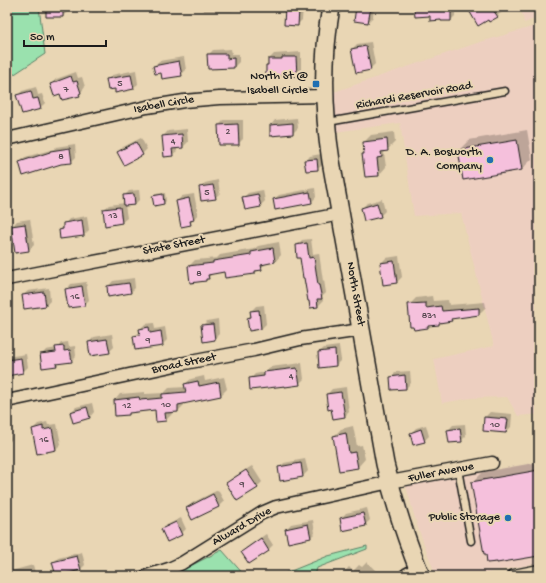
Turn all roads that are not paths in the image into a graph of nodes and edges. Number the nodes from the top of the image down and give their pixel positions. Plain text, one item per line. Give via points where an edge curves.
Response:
1 (331, 7) edge
2 (505, 91) dead end
3 (325, 96) junction
4 (326, 122) junction
5 (7, 139) edge
6 (340, 214) junction
7 (7, 279) edge
8 (361, 330) junction
9 (7, 401) edge
10 (492, 463) dead end
11 (458, 469) junction
12 (390, 482) junction
13 (470, 541) dead end
14 (539, 571) edge
15 (415, 574) edge
16 (147, 576) edge
17 (514, 576) edge

1 - 3 main road, North Street via 325,56
2 - 4 lane, Richardi Reservoir Road
3 - 4 main road, North Street
3 - 5 street, Isabell Circle via 184,101
4 - 6 main road, North Street
6 - 7 street, State Street
6 - 8 main road, North Street
8 - 9 street, Broad Street via 300,339
8 - 12 main road, North Street
10 - 11 street, Fuller Avenue
11 - 12 street, Fuller Avenue
11 - 13 lane
12 - 15 main road, North Street
12 - 16 street, Alward Drive via 269,509 182,563
14 - 17 street

